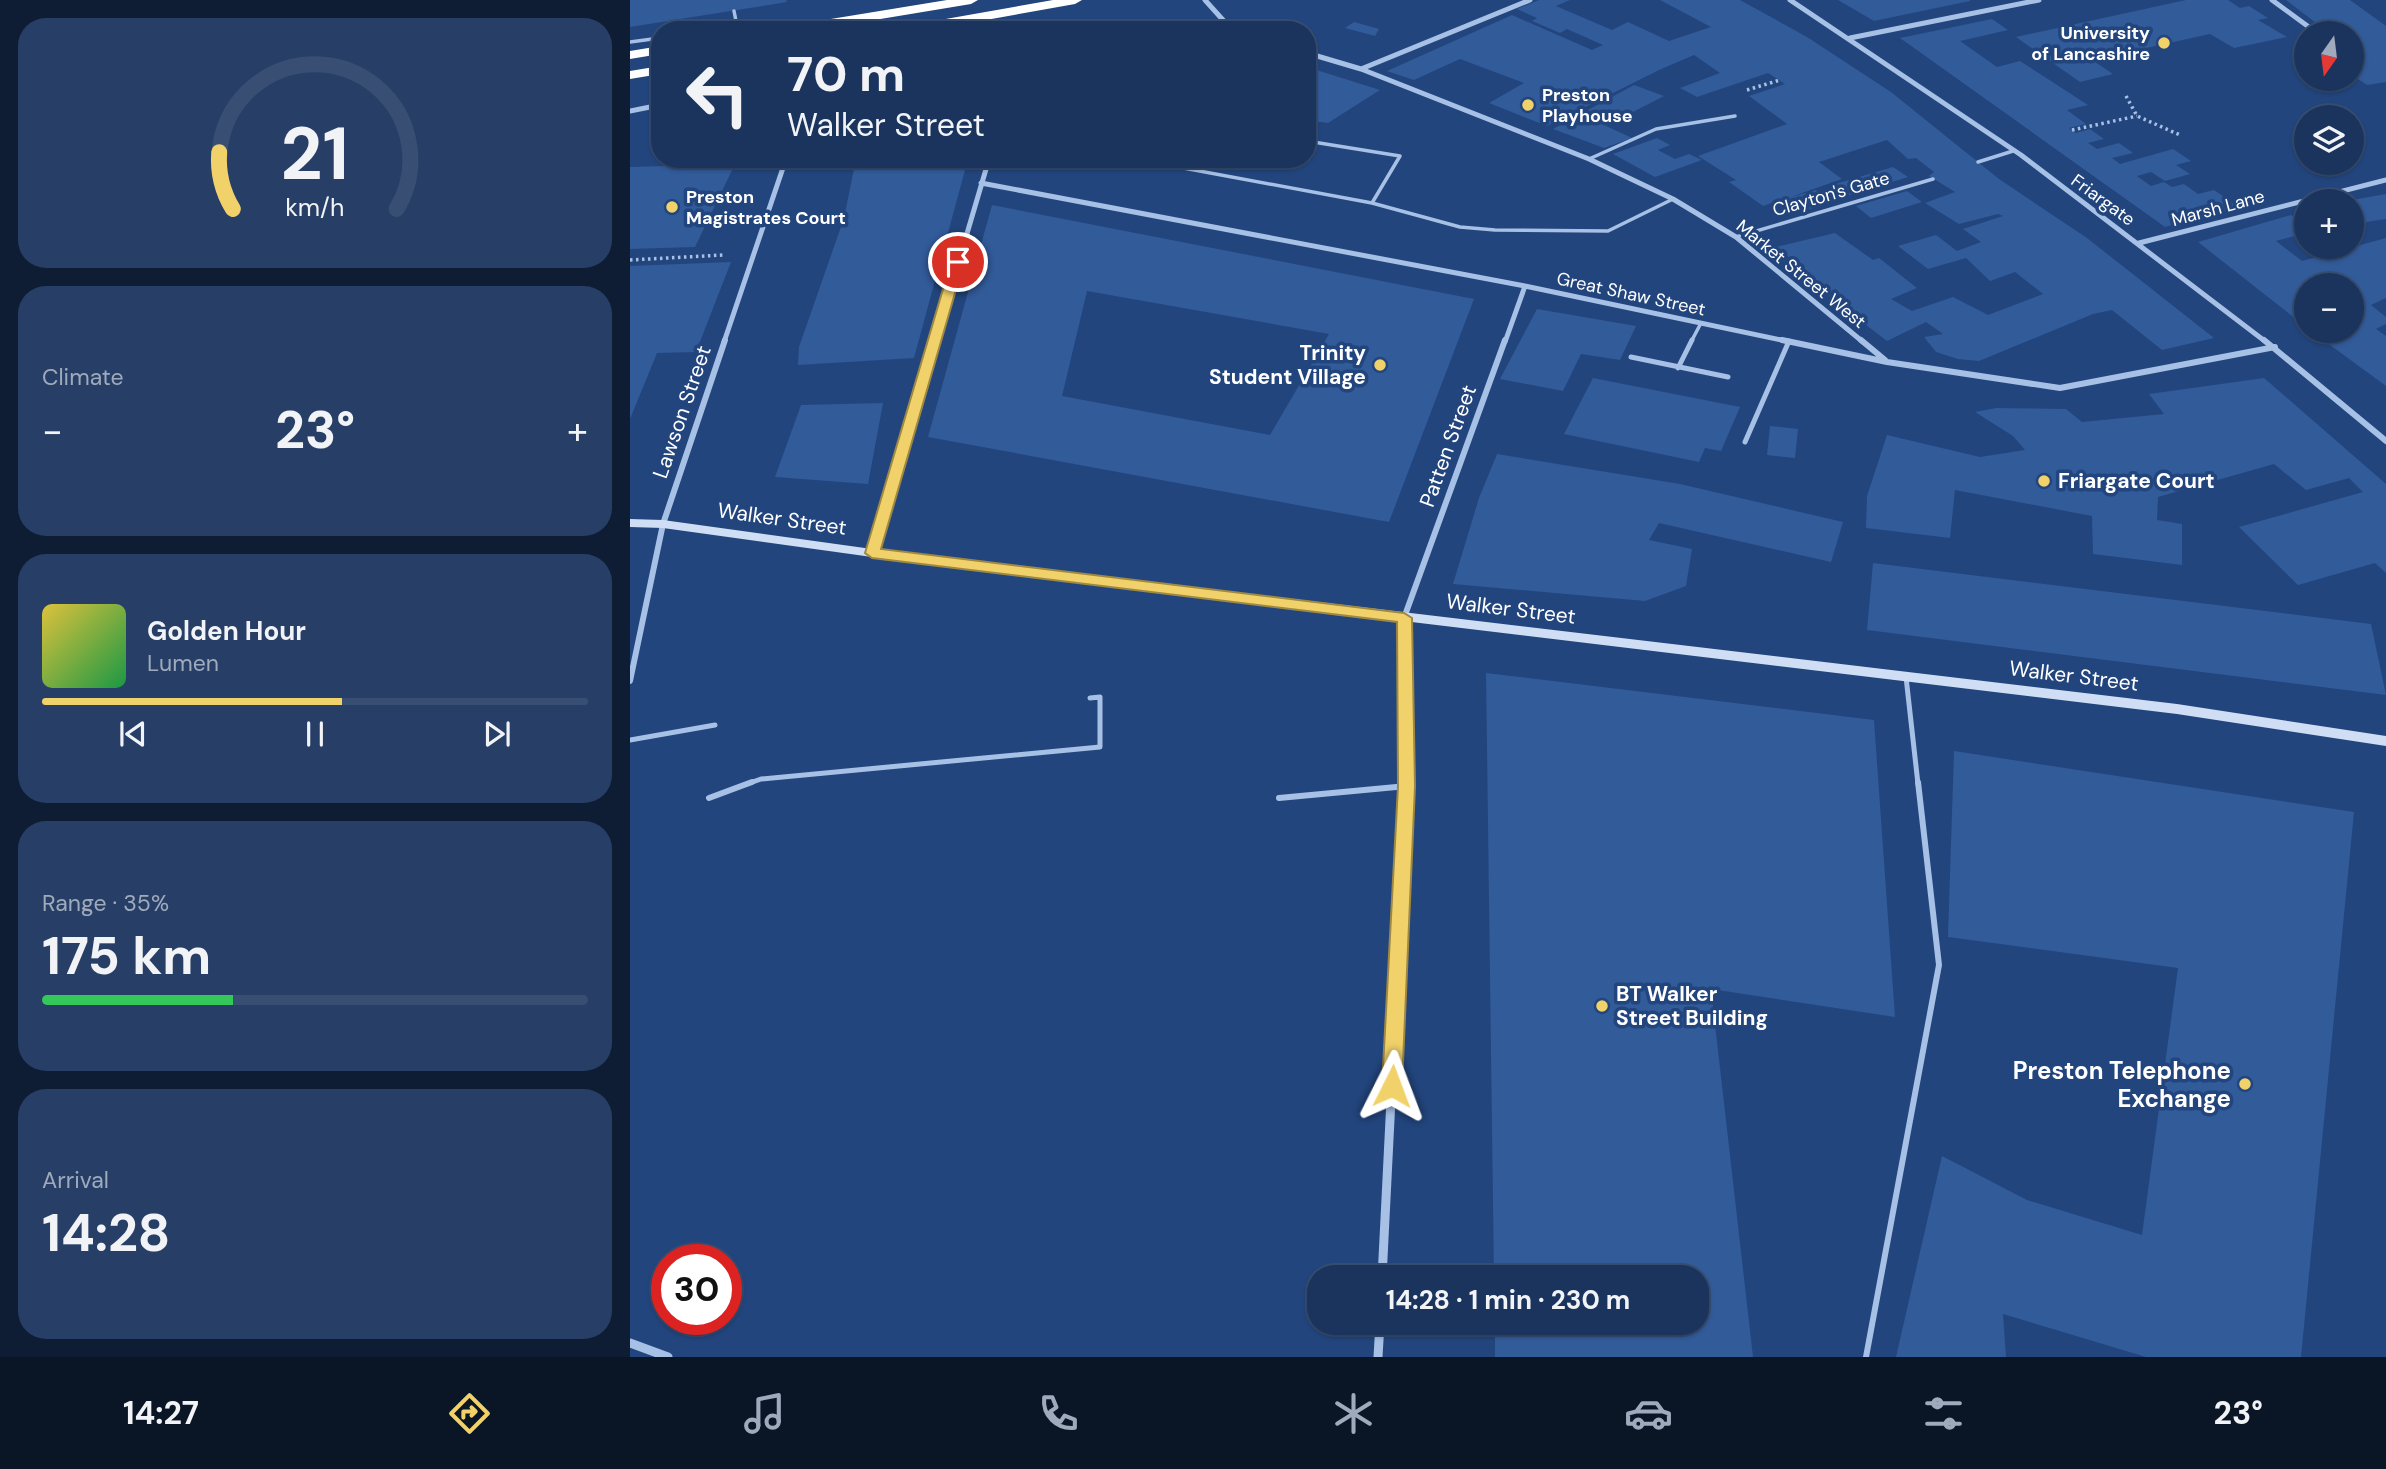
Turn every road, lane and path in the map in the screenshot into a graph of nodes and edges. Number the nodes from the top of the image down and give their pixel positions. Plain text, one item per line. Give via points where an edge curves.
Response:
1 (971, 0) edge
2 (1075, 0) edge
3 (1205, 0) edge
4 (1530, 0) edge
5 (1790, 0) edge
6 (2039, 0) edge
7 (2272, 0) edge
8 (734, 11) dead end
9 (736, 21) edge
10 (843, 21) edge
11 (957, 21) edge
12 (1223, 21) edge
13 (2301, 21) edge
14 (1850, 38) junction
15 (651, 39) edge
16 (630, 42) edge
17 (651, 52) edge
18 (630, 55) edge
19 (1316, 56) edge
20 (1361, 69) junction
21 (651, 72) edge
22 (630, 75) edge
23 (2126, 96) dead end
24 (651, 107) edge
25 (630, 111) edge
26 (1735, 116) dead end
27 (2137, 116) junction
28 (2072, 130) dead end
29 (2180, 135) dead end
30 (1316, 142) edge
31 (2013, 151) junction
32 (1589, 159) junction
33 (1978, 162) dead end
34 (783, 168) edge
35 (986, 168) edge
36 (1184, 168) edge
37 (1933, 179) dead end
38 (2386, 180) edge
39 (981, 183) junction
40 (1673, 199) junction
41 (1372, 203) junction
42 (1736, 237) junction
43 (2139, 243) junction
44 (709, 255) dead end
45 (630, 260) edge
46 (1525, 286) junction
47 (1701, 323) junction
48 (1789, 341) junction
49 (2275, 347) junction
50 (1631, 357) dead end
51 (1887, 362) junction
52 (1678, 368) junction
53 (1728, 377) dead end
54 (2386, 441) edge
55 (1745, 443) dead end
56 (630, 523) edge
57 (663, 524) junction
58 (872, 553) junction
59 (1404, 618) junction
60 (1906, 677) junction
61 (630, 681) edge
62 (1090, 698) dead end
63 (715, 725) dead end
64 (630, 740) edge
65 (2386, 741) edge
66 (1407, 786) junction
67 (1279, 797) dead end
68 (709, 798) dead end
69 (1383, 1265) edge
70 (1379, 1335) edge
71 (630, 1343) edge
72 (668, 1357) edge
73 (1378, 1357) edge
74 (1866, 1357) edge

1 - 10 highway
2 - 11 highway
3 - 12 street
4 - 20 street
5 - 14 street, Friargate
6 - 14 street
7 - 13 street
8 - 9 lane
14 - 31 street, Friargate
15 - 16 lane
17 - 18 highway
19 - 20 street, Market Street West
20 - 32 street, Market Street West
21 - 22 highway
23 - 27 path
24 - 25 street
26 - 32 lane via 1656,129
27 - 28 path
27 - 29 path
30 - 41 lane via 1400,156
31 - 33 lane
31 - 43 street, Friargate
32 - 40 street, Market Street West
34 - 57 street, Lawson Street
35 - 39 street
36 - 41 lane
37 - 42 lane, Clayton's Gate
38 - 43 street, Marsh Lane
39 - 46 street, Great Shaw Street
39 - 58 street
40 - 41 lane via 1608,231 1574,233 1460,227
40 - 42 street, Market Street West
42 - 51 street, Market Street West
43 - 49 street, Friargate
44 - 45 path
46 - 47 street, Great Shaw Street
46 - 59 street, Patten Street
47 - 48 street, Great Shaw Street
47 - 52 lane
48 - 51 street, Great Shaw Street
48 - 55 lane
49 - 51 street, Great Shaw Street via 2060,388
49 - 54 street, Friargate
50 - 52 lane
52 - 53 lane
56 - 57 street, Walker Street
57 - 58 street, Walker Street
57 - 61 street, Lawson Street
58 - 59 street, Walker Street
59 - 60 street, Walker Street
59 - 66 street
60 - 65 street, Walker Street via 2177,709
60 - 74 lane via 1939,965
62 - 68 lane via 1100,697 1100,747 761,779
63 - 64 lane
66 - 67 lane
66 - 69 street
70 - 73 street
71 - 72 street

